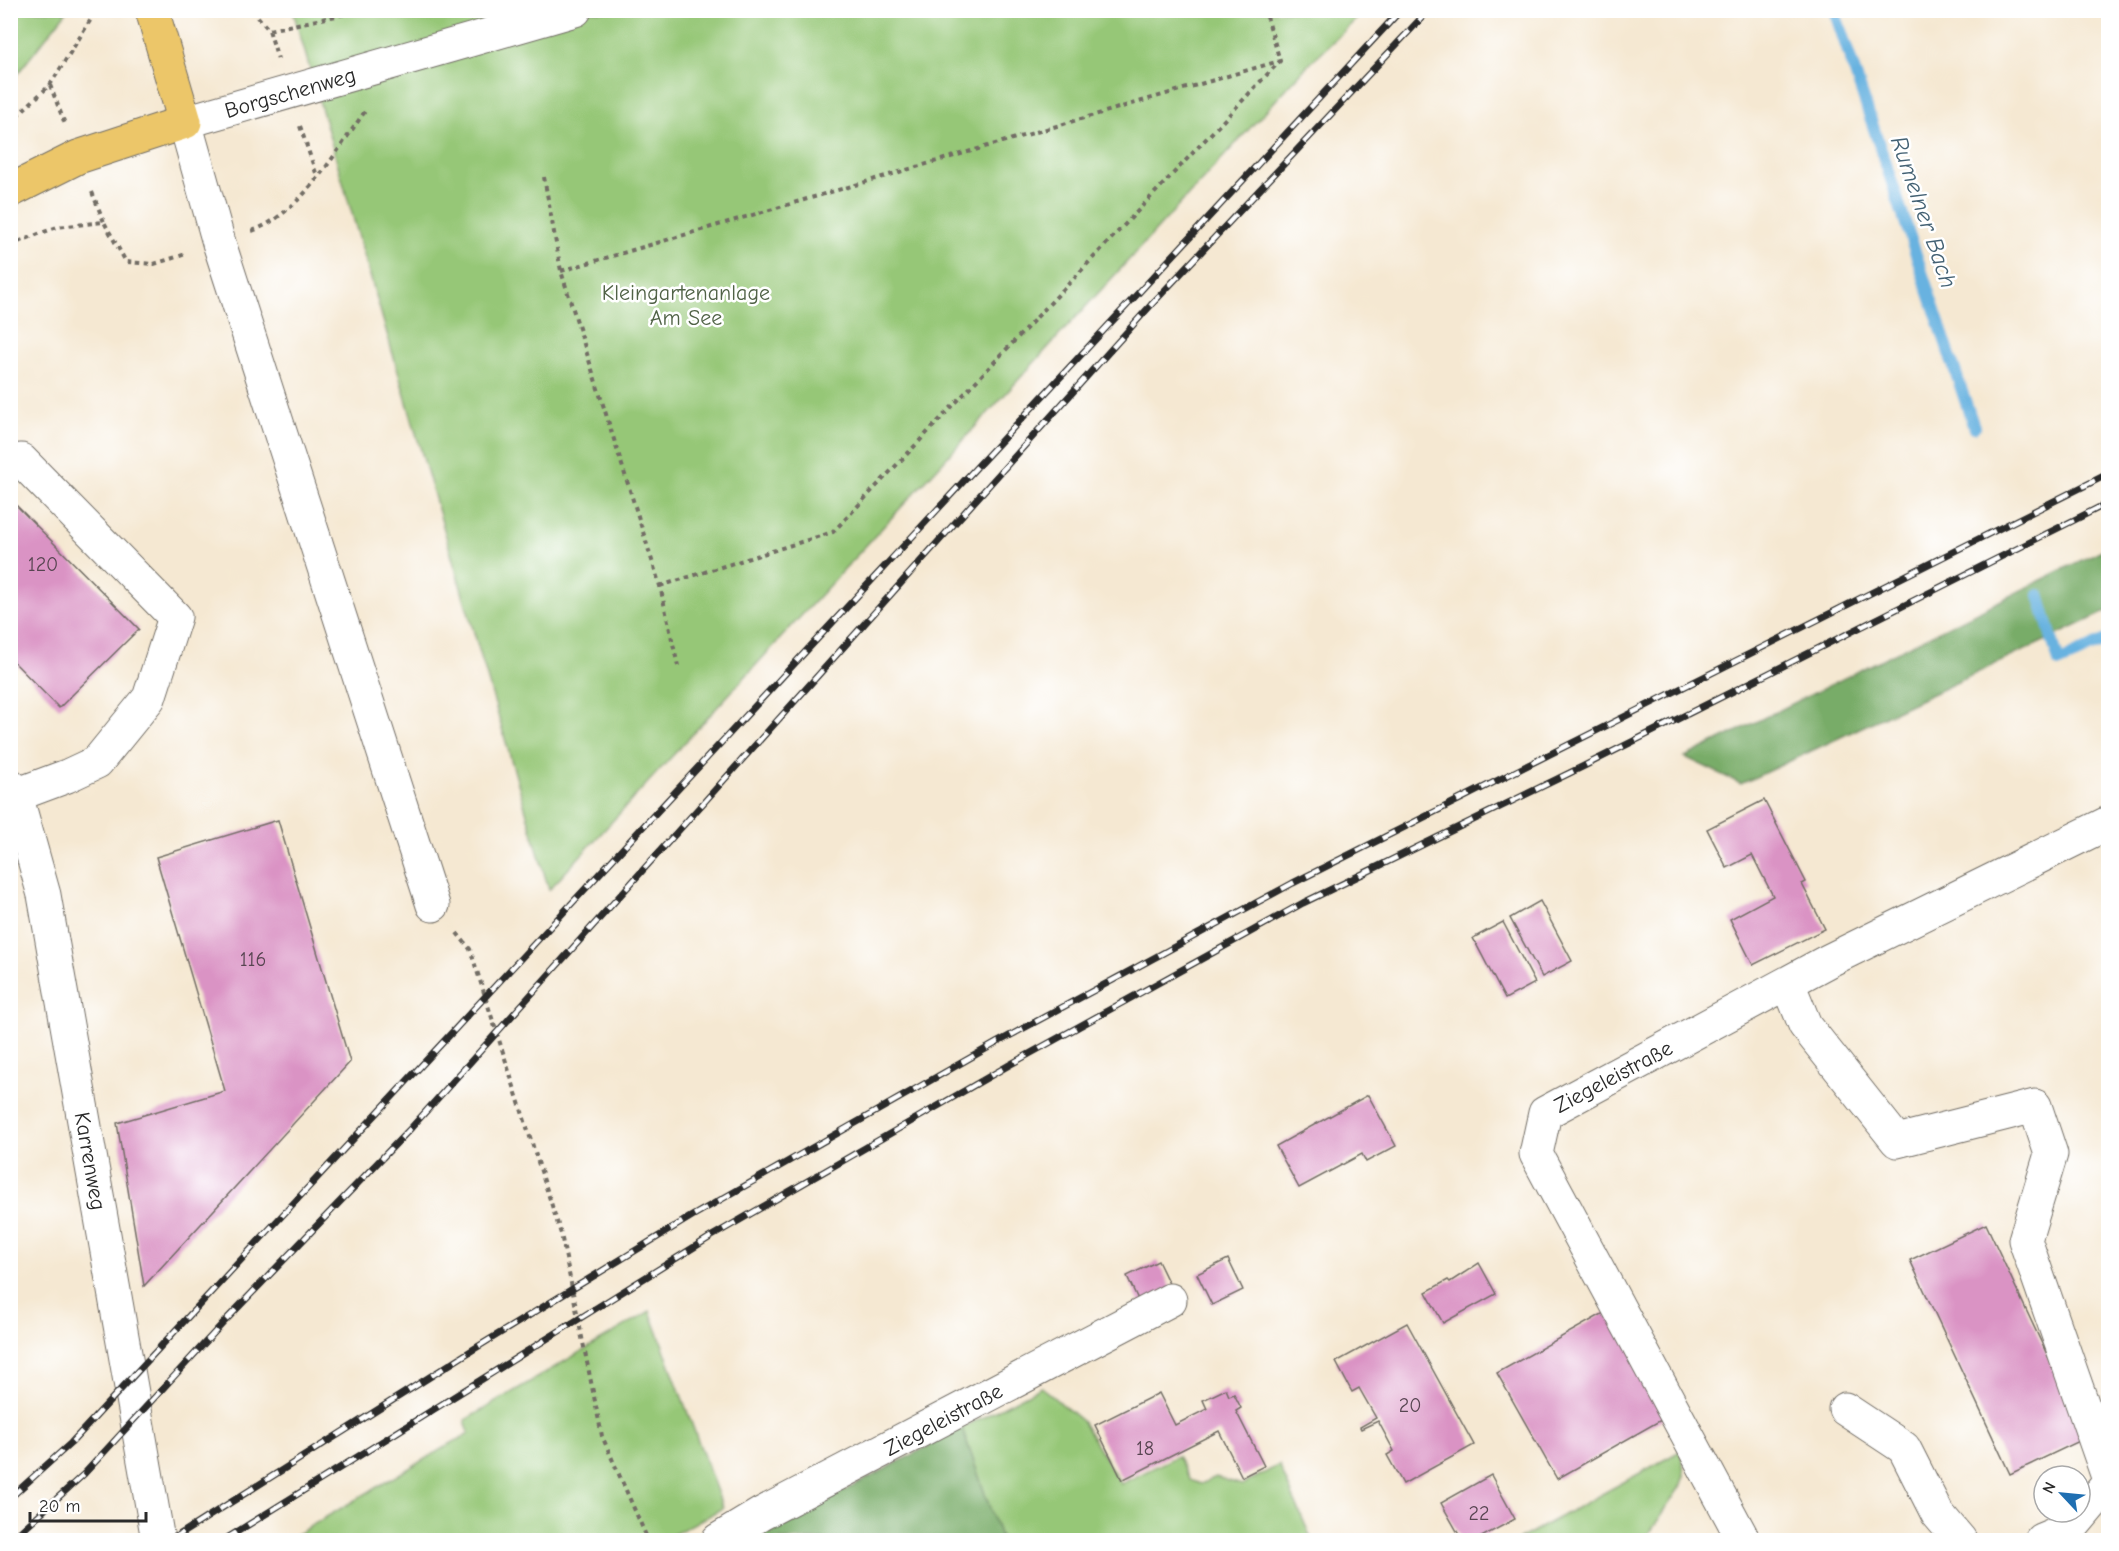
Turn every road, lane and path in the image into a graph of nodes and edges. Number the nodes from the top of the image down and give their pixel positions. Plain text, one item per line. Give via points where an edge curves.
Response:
1 (91, 10) edge
2 (108, 10) edge
3 (152, 10) edge
4 (365, 10) edge
5 (575, 10) edge
6 (1265, 10) edge
7 (93, 16) junction
8 (268, 30) dead end
9 (1280, 61) junction
10 (370, 105) dead end
11 (10, 122) edge
12 (185, 122) junction
13 (544, 177) dead end
14 (10, 191) edge
15 (219, 243) junction
16 (10, 245) edge
17 (561, 271) junction
18 (21, 460) dead end
19 (660, 586) junction
20 (678, 666) dead end
21 (13, 790) edge
22 (2109, 823) edge
23 (433, 905) joint
24 (1788, 983) junction
25 (1170, 1300) dead end
26 (1845, 1409) dead end
27 (2109, 1477) edge
28 (2109, 1484) edge
29 (1743, 1539) dead end
30 (158, 1540) edge
31 (648, 1540) edge
32 (718, 1540) edge
33 (1960, 1540) edge
34 (2041, 1540) edge

1 - 7 path
2 - 7 path
3 - 12 main road
4 - 8 path
5 - 12 street, Borgschenweg
6 - 9 path
7 - 11 path via 50,85
9 - 17 path
9 - 19 path via 833,532
10 - 15 path via 297,203 269,225
12 - 14 main road, Borgschenweg via 78,157
12 - 15 street
13 - 17 path
15 - 16 path via 154,264 126,262 104,222 57,227
15 - 23 street
17 - 19 path
18 - 21 street via 175,617 149,699 97,762 67,776
19 - 20 path
21 - 30 street, Karrenweg via 45,895
22 - 24 street, Ziegeleistraße
23 - 31 path via 470,949 561,1234 602,1436
24 - 27 street via 1805,1025 1898,1140 2035,1106 2051,1154 2025,1240
24 - 29 street, Ziegeleistraße via 1545,1113 1536,1154
25 - 32 street, Ziegeleistraße
26 - 33 street via 1904,1448 1937,1513
28 - 34 street via 2072,1527

